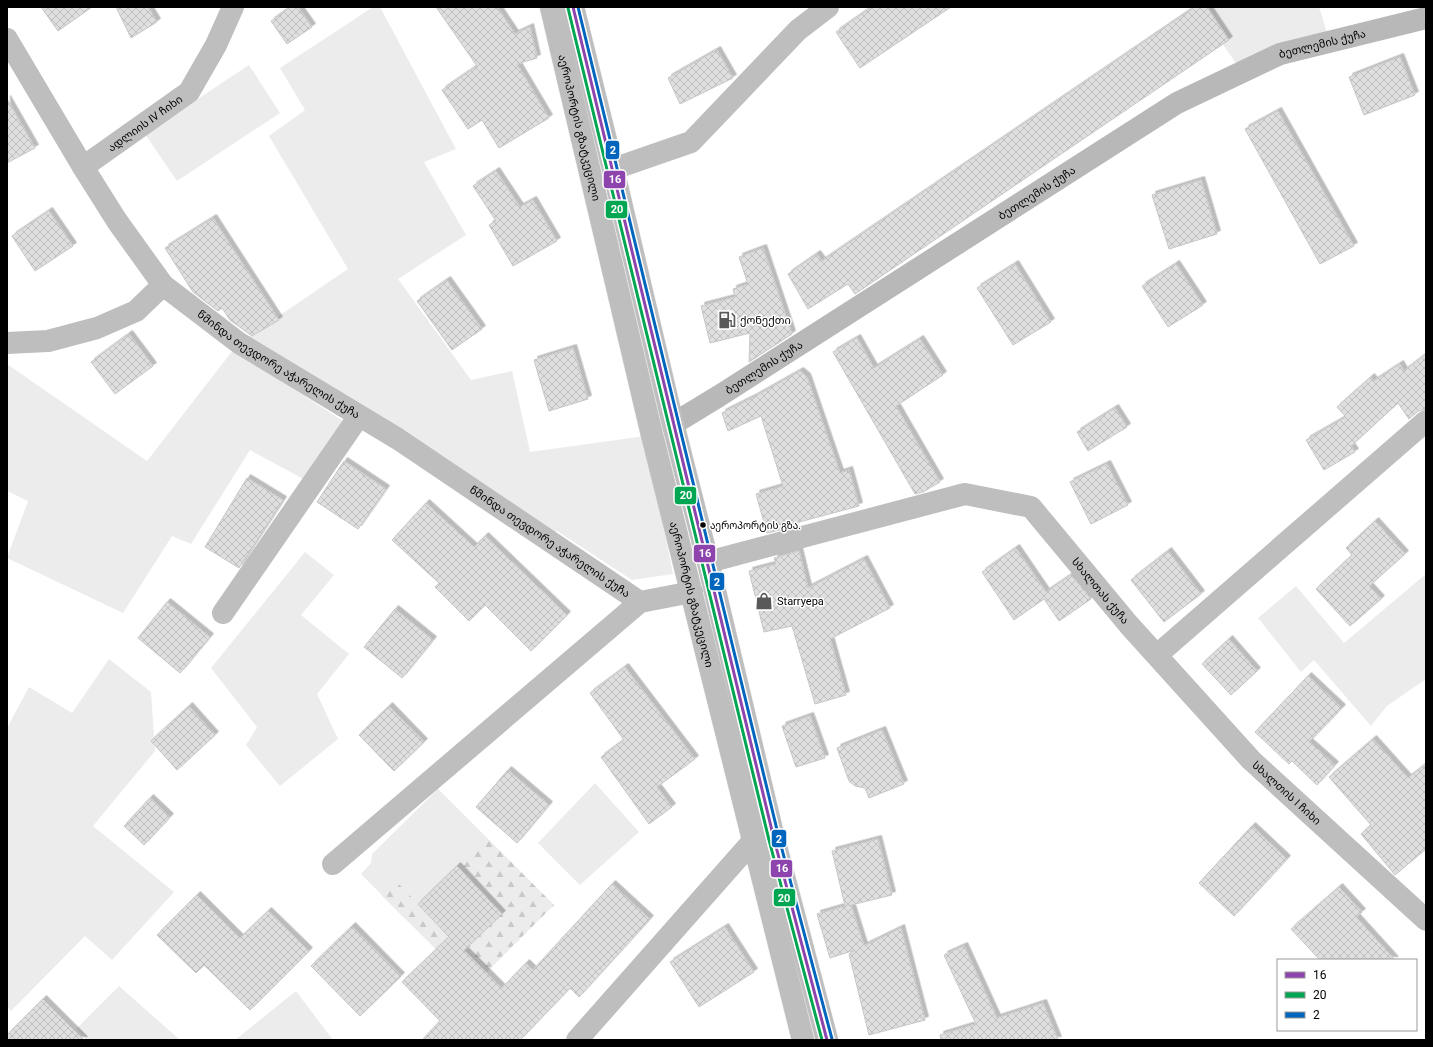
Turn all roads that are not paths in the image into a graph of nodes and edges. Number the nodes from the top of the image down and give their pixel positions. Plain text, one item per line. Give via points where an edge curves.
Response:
1 (233, 7) edge
2 (551, 7) edge
3 (573, 7) edge
4 (828, 7) edge
5 (1426, 18) edge
6 (7, 39) edge
7 (83, 167) junction
8 (613, 169) junction
9 (164, 285) junction
10 (7, 343) edge
11 (359, 416) junction
12 (1426, 421) edge
13 (673, 424) junction
14 (708, 562) junction
15 (692, 592) junction
16 (640, 602) junction
17 (223, 613) dead end
18 (1157, 656) junction
19 (752, 842) junction
20 (333, 864) dead end
21 (1426, 920) edge
22 (577, 1040) edge
23 (803, 1040) edge
24 (827, 1040) edge

1 - 7 main road, ადლიის IV ჩიხი via 216,45 189,92
2 - 15 main road, აეროპორტის გზატკეცილი
3 - 8 main road, აეროპორტის გზატკეცილი
4 - 8 main road via 798,30 691,142
5 - 13 street, ბეთლემის ქუჩა via 1280,54 1177,103
6 - 7 main road, წმინდა თევდორე აჭარელის ქუჩა
7 - 9 main road, წმინდა თევდორე აჭარელის ქუჩა via 117,221
8 - 13 main road, აეროპორტის გზატკეცილი
9 - 10 main road via 136,311 97,328 48,341
9 - 11 main road, წმინდა თევდორე აჭარელის ქუჩა via 239,344
11 - 16 main road, წმინდა თევდორე აჭარელის ქუჩა via 398,439
11 - 17 main road
12 - 18 main road
13 - 14 main road, აეროპორტის გზატკეცილი
14 - 18 main road, სხალთას ქუჩა via 965,494 1031,507
14 - 24 main road, აეროპორტის გზატკეცილი via 774,839
15 - 16 main road, წმინდა თევდორე აჭარელის ქუჩა
15 - 19 main road, აეროპორტის გზატკეცილი
16 - 20 main road, წმინდა თევდორე აჭარელის ქუჩა
18 - 21 main road, სხალთის I ჩიხი via 1252,760
19 - 22 main road
19 - 23 main road, აეროპორტის გზატკეცილი

